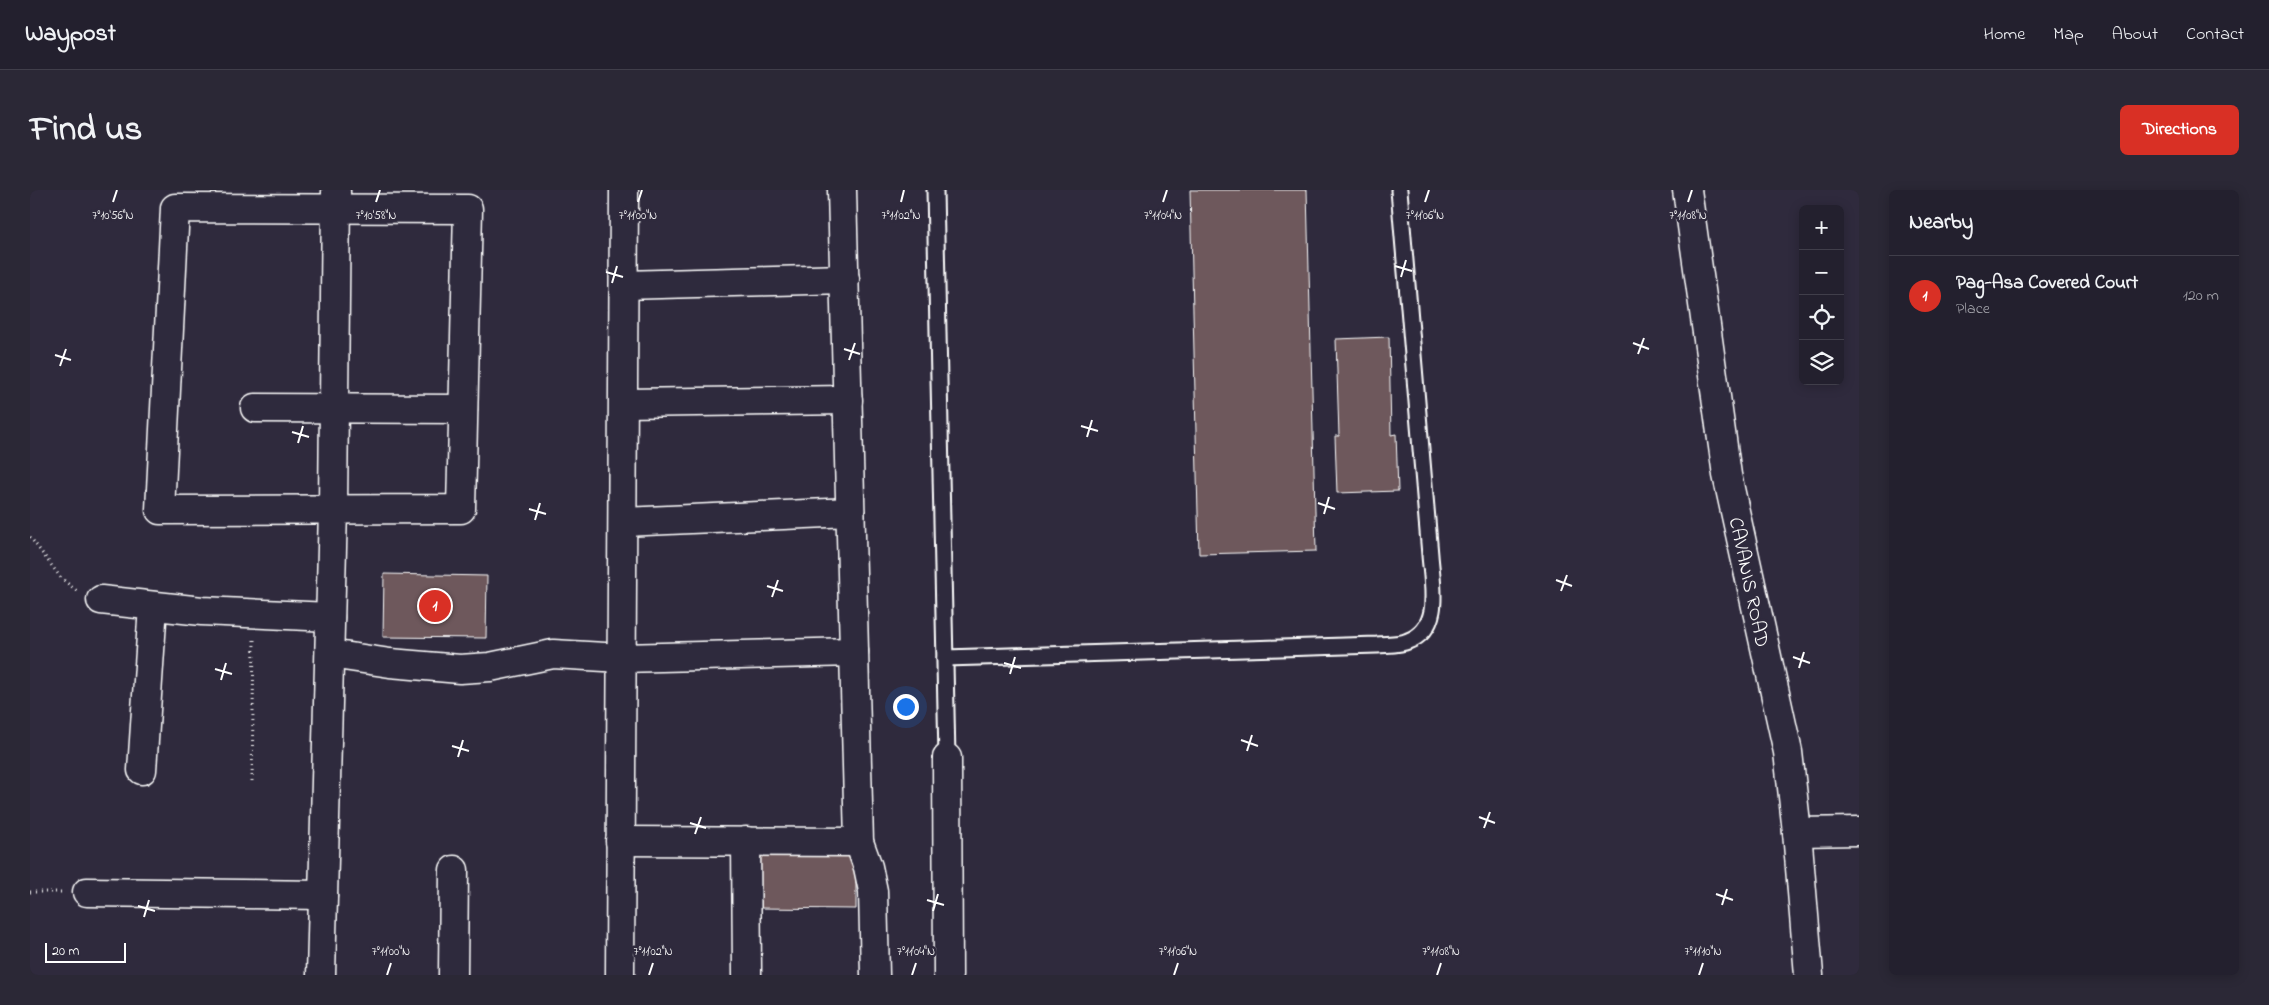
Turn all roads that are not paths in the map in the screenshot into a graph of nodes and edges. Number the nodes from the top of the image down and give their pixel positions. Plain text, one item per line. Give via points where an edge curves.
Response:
1 (624, 190) edge
2 (842, 190) edge
3 (935, 190) edge
4 (1399, 190) edge
5 (1687, 190) edge
6 (336, 199) edge
7 (845, 279) junction
8 (624, 285) junction
9 (848, 400) junction
10 (624, 404) junction
11 (255, 408) dead end
12 (334, 408) junction
13 (463, 410) junction
14 (333, 509) junction
15 (850, 512) junction
16 (623, 522) junction
17 (101, 600) road end
18 (153, 606) junction
19 (330, 617) junction
20 (854, 652) junction
21 (330, 654) junction
22 (622, 658) junction
23 (945, 658) junction
24 (947, 758) joint
25 (142, 770) dead end
26 (1859, 831) edge
27 (1797, 832) junction
28 (620, 841) junction
29 (746, 841) junction
30 (859, 842) junction
31 (454, 870) dead end
32 (87, 892) dead end
33 (323, 895) junction
34 (321, 975) edge
35 (453, 975) edge
36 (620, 975) edge
37 (747, 975) edge
38 (875, 975) edge
39 (948, 975) edge
40 (1809, 975) edge

1 - 8 street
2 - 7 street
3 - 23 lane
4 - 23 lane via 1430,555 1431,620 1424,633 1407,642 1378,645
5 - 27 street, CAVANIS ROAD via 1727,475 1788,752
6 - 12 street
6 - 13 street via 468,210
6 - 14 street via 175,208 160,510
7 - 8 street
7 - 9 street
8 - 10 street
9 - 10 street
9 - 15 street
10 - 16 street
11 - 12 street
12 - 13 street
12 - 14 street
13 - 14 street via 461,509
14 - 19 street
15 - 16 street
15 - 20 street
16 - 22 street
17 - 18 street
18 - 19 street via 254,615
18 - 25 street
19 - 21 street
20 - 22 street
20 - 30 street
21 - 22 street via 460,669 490,667 553,654
21 - 33 street
22 - 28 street
23 - 24 lane
24 - 39 street
26 - 27 street
27 - 40 street, CAVANIS ROAD
28 - 29 street
28 - 36 street
29 - 30 street
29 - 37 street
30 - 38 street via 873,892
31 - 35 street
32 - 33 street
33 - 34 street

